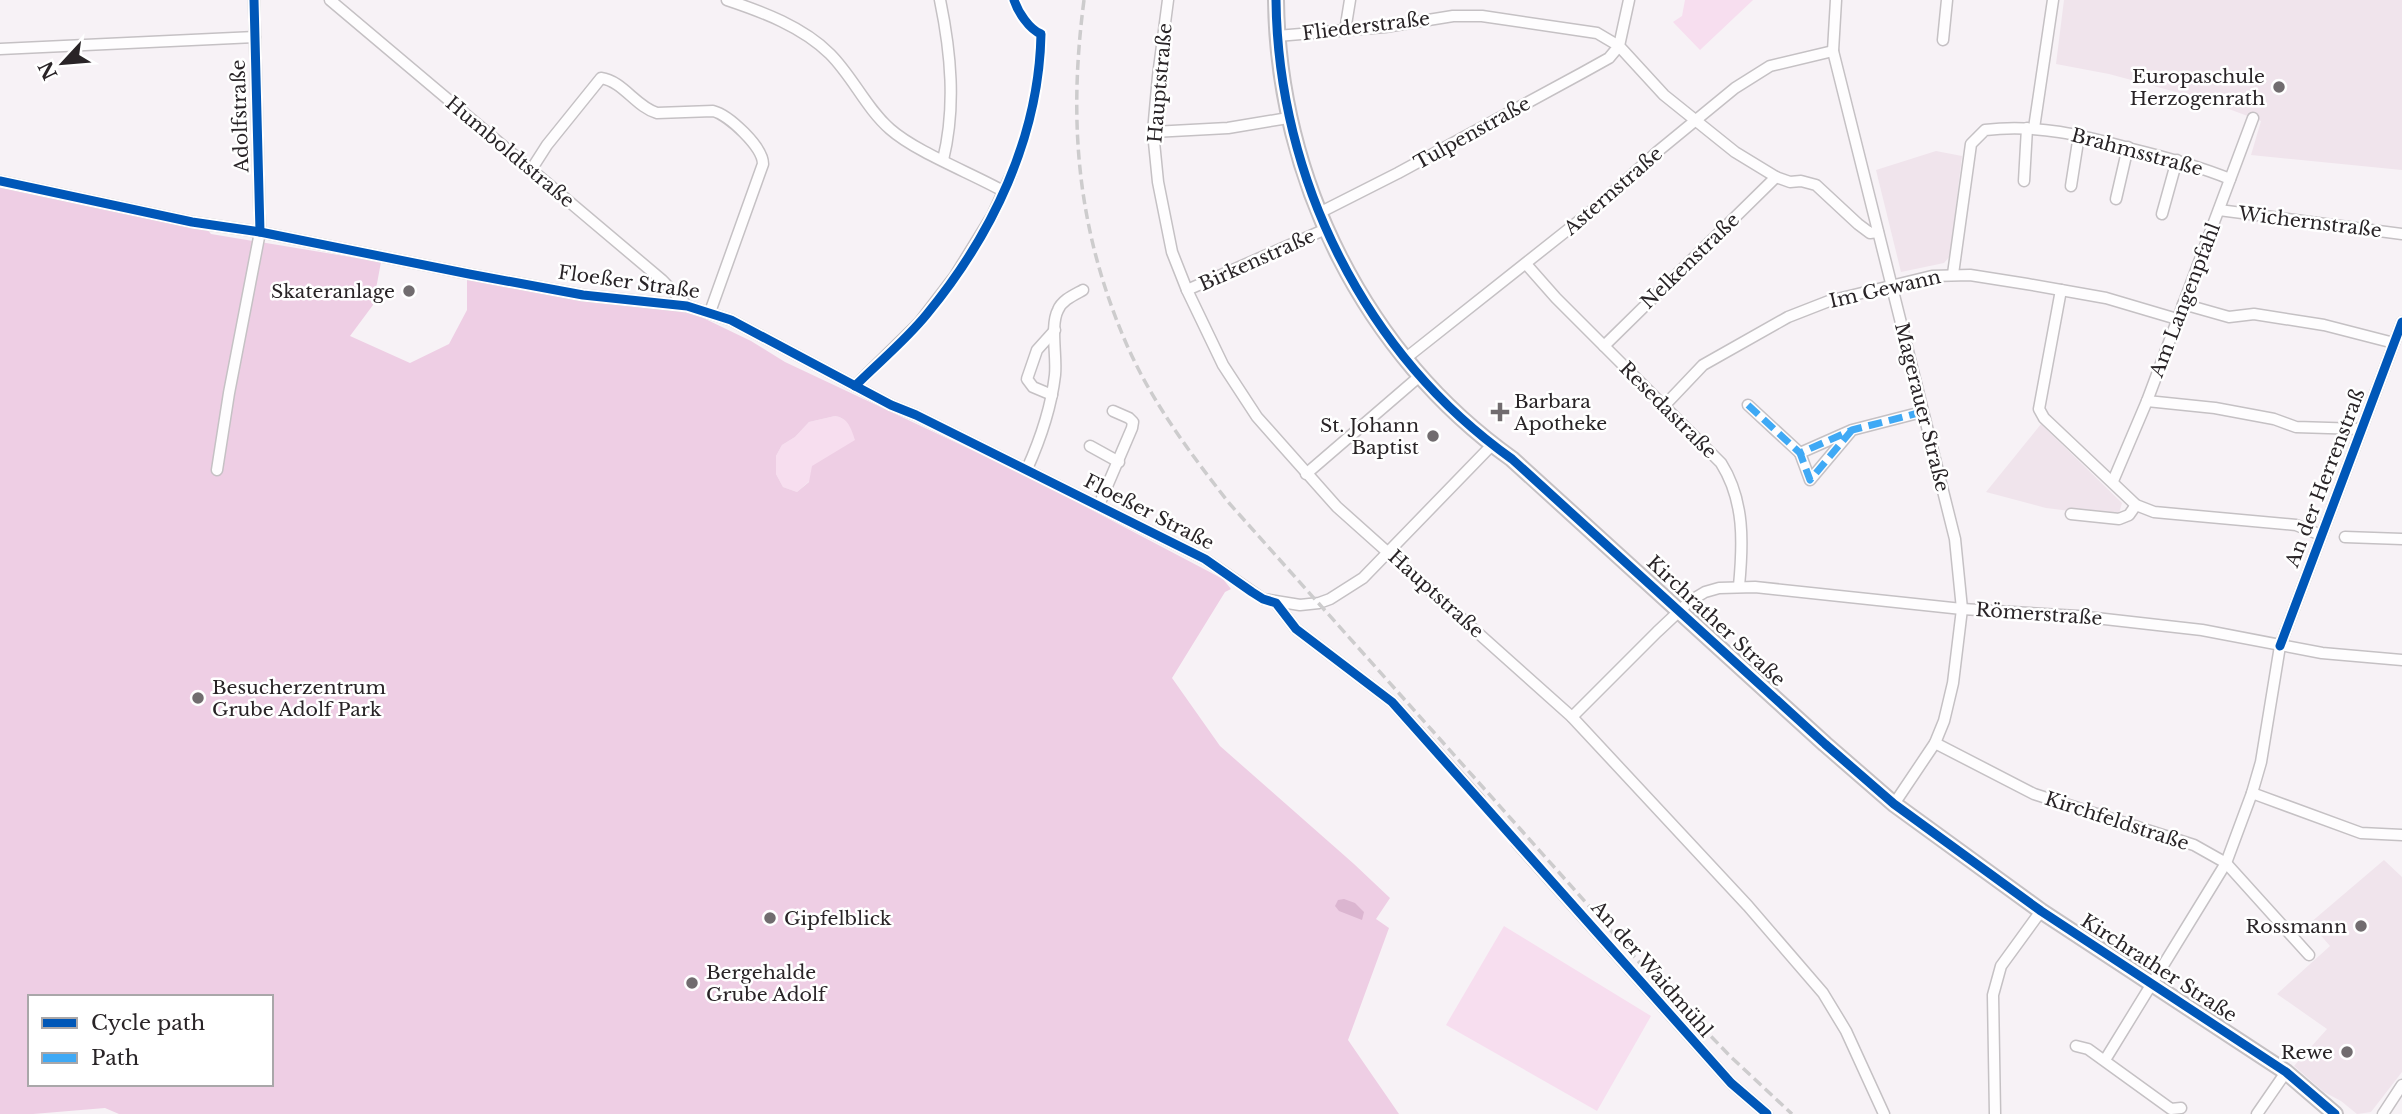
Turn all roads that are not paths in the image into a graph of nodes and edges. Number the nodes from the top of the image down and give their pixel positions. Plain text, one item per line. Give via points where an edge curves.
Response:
1 (254, 0) edge
2 (330, 0) edge
3 (348, 0) edge
4 (727, 0) edge
5 (940, 0) edge
6 (1168, 0) edge
7 (1276, 0) edge
8 (1350, 0) edge
9 (1629, 0) edge
10 (1836, 0) edge
11 (1947, 0) edge
12 (2053, 0) edge
13 (340, 8) junction
14 (1345, 31) junction
15 (1277, 36) junction
16 (255, 37) junction
17 (1943, 40) dead end
18 (1619, 46) junction
19 (0, 49) edge
20 (1833, 51) junction
21 (1288, 118) junction
22 (2253, 118) dead end
23 (1697, 119) junction
24 (2031, 128) junction
25 (1153, 132) junction
26 (2079, 135) junction
27 (2128, 147) junction
28 (943, 160) junction
29 (2177, 160) junction
30 (531, 170) junction
31 (1011, 175) dead end
32 (1776, 177) junction
33 (2230, 180) junction
34 (0, 181) edge
35 (2024, 181) dead end
36 (2071, 186) dead end
37 (1003, 191) junction
38 (2116, 199) dead end
39 (2219, 210) junction
40 (1319, 213) junction
41 (2162, 214) dead end
42 (1326, 229) junction
43 (260, 232) junction
44 (1878, 232) junction
45 (2402, 234) edge
46 (1526, 264) junction
47 (1952, 274) junction
48 (1892, 286) junction
49 (1083, 290) dead end
50 (1187, 290) junction
51 (2061, 290) junction
52 (2183, 304) junction
53 (687, 306) junction
54 (710, 312) junction
55 (2177, 319) junction
56 (2402, 322) edge
57 (1055, 330) junction
58 (2394, 343) junction
59 (1604, 346) junction
60 (1406, 358) junction
61 (1420, 375) junction
62 (855, 386) junction
63 (1052, 395) junction
64 (2147, 401) junction
65 (1748, 405) dead end
66 (1664, 406) junction
67 (1113, 411) dead end
68 (1922, 412) junction
69 (2361, 429) junction
70 (1852, 430) junction
71 (1492, 444) junction
72 (1090, 446) dead end
73 (1800, 453) junction
74 (1119, 461) junction
75 (1027, 469) junction
76 (217, 470) dead end
77 (1306, 474) junction
78 (2113, 481) junction
79 (1098, 505) junction
80 (2136, 505) junction
81 (2071, 514) dead end
82 (2321, 535) junction
83 (2345, 537) dead end
84 (2402, 538) edge
85 (1390, 553) junction
86 (1739, 586) junction
87 (1276, 603) junction
88 (1679, 609) junction
89 (1962, 609) junction
90 (2280, 646) junction
91 (2402, 660) edge
92 (1572, 717) junction
93 (1935, 743) junction
94 (2252, 793) junction
95 (1480, 800) dead end
96 (1894, 804) junction
97 (2402, 835) edge
98 (1516, 842) dead end
99 (2225, 863) junction
100 (2040, 911) junction
101 (2309, 955) dead end
102 (2151, 985) junction
103 (2076, 1046) dead end
104 (2105, 1060) junction
105 (2286, 1072) junction
106 (2402, 1085) edge
107 (2181, 1108) dead end
108 (1767, 1114) edge
109 (1884, 1114) edge
110 (1995, 1114) edge
111 (2257, 1114) edge
112 (2335, 1114) edge
113 (2383, 1114) edge

1 - 16 street, Adolfstraße
2 - 13 street, Humboldtstraße
3 - 13 street
4 - 28 street via 803,33 830,54 892,131
5 - 28 street via 951,83 949,139
6 - 25 street, Hauptstraße
7 - 15 main road, Kirchrather Straße
8 - 14 street
9 - 18 street
10 - 20 street, Magerauer Straße
11 - 17 street
12 - 24 street
13 - 30 street, Humboldtstraße
14 - 15 street, Fliederstraße
14 - 18 street, Fliederstraße via 1482,16 1597,33
15 - 21 main road, Kirchrather Straße
16 - 19 street
16 - 43 street, Adolfstraße
18 - 23 street via 1664,95
18 - 40 street, Tulpenstraße via 1609,58
20 - 23 street, Asternstraße via 1770,66
20 - 44 street, Magerauer Straße
21 - 25 street via 1228,128
21 - 40 main road, Kirchrather Straße
22 - 33 street, Am Langenpfahl
23 - 32 street via 1735,152
23 - 46 street, Asternstraße
24 - 26 street, Brahmsstraße
24 - 35 street
24 - 47 street, Brahmsstraße via 1985,130 1971,144
25 - 50 street, Hauptstraße via 1172,252
26 - 27 street, Brahmsstraße
26 - 36 street
27 - 29 street, Brahmsstraße
27 - 38 street
28 - 37 street
29 - 33 street, Brahmsstraße
29 - 41 street
30 - 53 street, Humboldtstraße
30 - 54 street via 601,78 657,113 721,113 758,148 764,164
31 - 37 street
32 - 44 street via 1816,186 1870,233
32 - 59 street, Nelkenstraße
33 - 39 street, Am Langenpfahl
34 - 43 street, Floeßer Straße
37 - 62 street via 978,241 927,314
39 - 45 street, Wichernstraße
39 - 52 street, Am Langenpfahl
40 - 42 main road, Kirchrather Straße
42 - 50 street, Birkenstraße
42 - 60 main road, Kirchrather Straße via 1353,284
43 - 53 street, Floeßer Straße via 571,292
43 - 76 street, Adolfstraße
44 - 48 street, Magerauer Straße
46 - 59 street, Resedastraße
46 - 60 street, Asternstraße
47 - 48 street, Im Gewann
47 - 51 street, Im Gewann
48 - 66 street, Im Gewann via 1788,317 1703,365
48 - 68 street, Magerauer Straße
49 - 57 street via 1060,306
50 - 77 street, Hauptstraße via 1223,365 1258,417
51 - 55 street, Im Gewann
51 - 78 street via 2039,409
52 - 55 street, Am Langenpfahl
52 - 58 street via 2230,317 2254,314 2325,325
53 - 54 street, Floeßer Straße
54 - 62 street, Floeßer Straße
55 - 64 street, Am Langenpfahl
56 - 58 street, An der Herrenstraß
57 - 63 street
57 - 63 street via 1037,350 1027,379 1033,387
58 - 69 street, An der Herrenstraß
59 - 66 street, Resedastraße
60 - 61 main road, Kirchrather Straße
61 - 71 main road, Kirchrather Straße
61 - 77 street
62 - 75 street, Floeßer Straße
63 - 75 street via 1045,428
64 - 69 street via 2215,408 2296,427
64 - 78 street, Am Langenpfahl
65 - 73 street
66 - 86 street, Resedastraße via 1709,449 1732,480 1743,542
67 - 74 street via 1133,422
68 - 70 street
68 - 89 street, Magerauer Straße via 1955,539
69 - 82 street, An der Herrenstraß
70 - 73 street
70 - 73 street via 1810,480
71 - 85 street, Floeßer Straße
71 - 88 main road, Kirchrather Straße
72 - 74 street
74 - 79 street
75 - 79 street, Floeßer Straße
77 - 85 street, Hauptstraße
78 - 80 street
79 - 87 street, Floeßer Straße via 1205,559
80 - 81 street via 2119,519
80 - 82 street via 2154,512 2296,525
82 - 90 street, An der Herrenstraß
83 - 84 street
85 - 87 street, Floeßer Straße via 1330,599 1300,605
85 - 92 street, Hauptstraße
86 - 88 street, Römerstraße via 1706,592
86 - 89 street, Römerstraße
87 - 95 street via 1296,629 1392,702
88 - 92 street, Römerstraße
88 - 96 main road, Kirchrather Straße
89 - 90 street, Römerstraße via 2202,630
89 - 93 street, Magerauer Straße via 1953,683
90 - 91 street, Römerstraße
90 - 94 street, An der Herrenstraß
92 - 109 street, Hauptstraße via 1823,993
93 - 96 street, Magerauer Straße
93 - 99 street, Kirchfeldstraße via 2034,794 2194,845
94 - 97 street via 2361,833
94 - 99 street, An der Herrenstraß
96 - 100 main road, Kirchrather Straße
98 - 108 street, An der Waidmühl via 1731,1083
99 - 101 street, Kirchfeldstraße
99 - 102 street, An der Herrenstraß
100 - 102 main road, Kirchrather Straße
100 - 110 street via 2001,966 1993,995
102 - 104 street, An der Herrenstraß
102 - 105 main road, Kirchrather Straße
103 - 104 street
104 - 107 street via 2171,1108
105 - 111 street
105 - 112 main road, Kirchrather Straße
106 - 113 street

